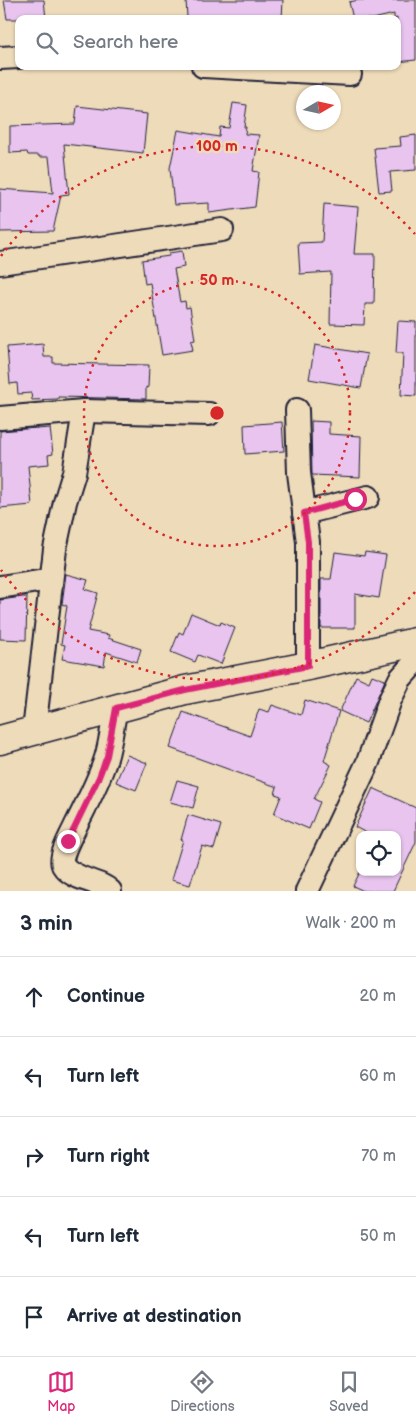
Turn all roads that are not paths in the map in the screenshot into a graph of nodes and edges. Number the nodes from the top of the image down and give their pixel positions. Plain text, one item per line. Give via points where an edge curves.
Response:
1 (15, 57) edge
2 (0, 58) edge
3 (277, 70) edge
4 (350, 74) dead end
5 (222, 230) dead end
6 (0, 263) edge
7 (297, 410) dead end
8 (84, 411) junction
9 (209, 414) dead end
10 (0, 418) edge
11 (368, 497) dead end
12 (304, 513) junction
13 (51, 579) junction
14 (0, 587) edge
15 (416, 642) edge
16 (416, 661) edge
17 (308, 666) junction
18 (116, 708) junction
19 (34, 730) junction
20 (0, 740) edge
21 (110, 891) edge
22 (307, 891) edge

1 - 2 street
3 - 4 street
5 - 6 street
7 - 12 street
8 - 9 street
8 - 10 street
8 - 13 street
11 - 12 street
12 - 17 street via 308,542
13 - 14 street
13 - 19 street
15 - 17 main road
16 - 22 street via 400,680 390,700 368,762
17 - 18 main road via 185,690
18 - 19 main road
18 - 21 street via 107,756 62,860 67,869
19 - 20 main road

